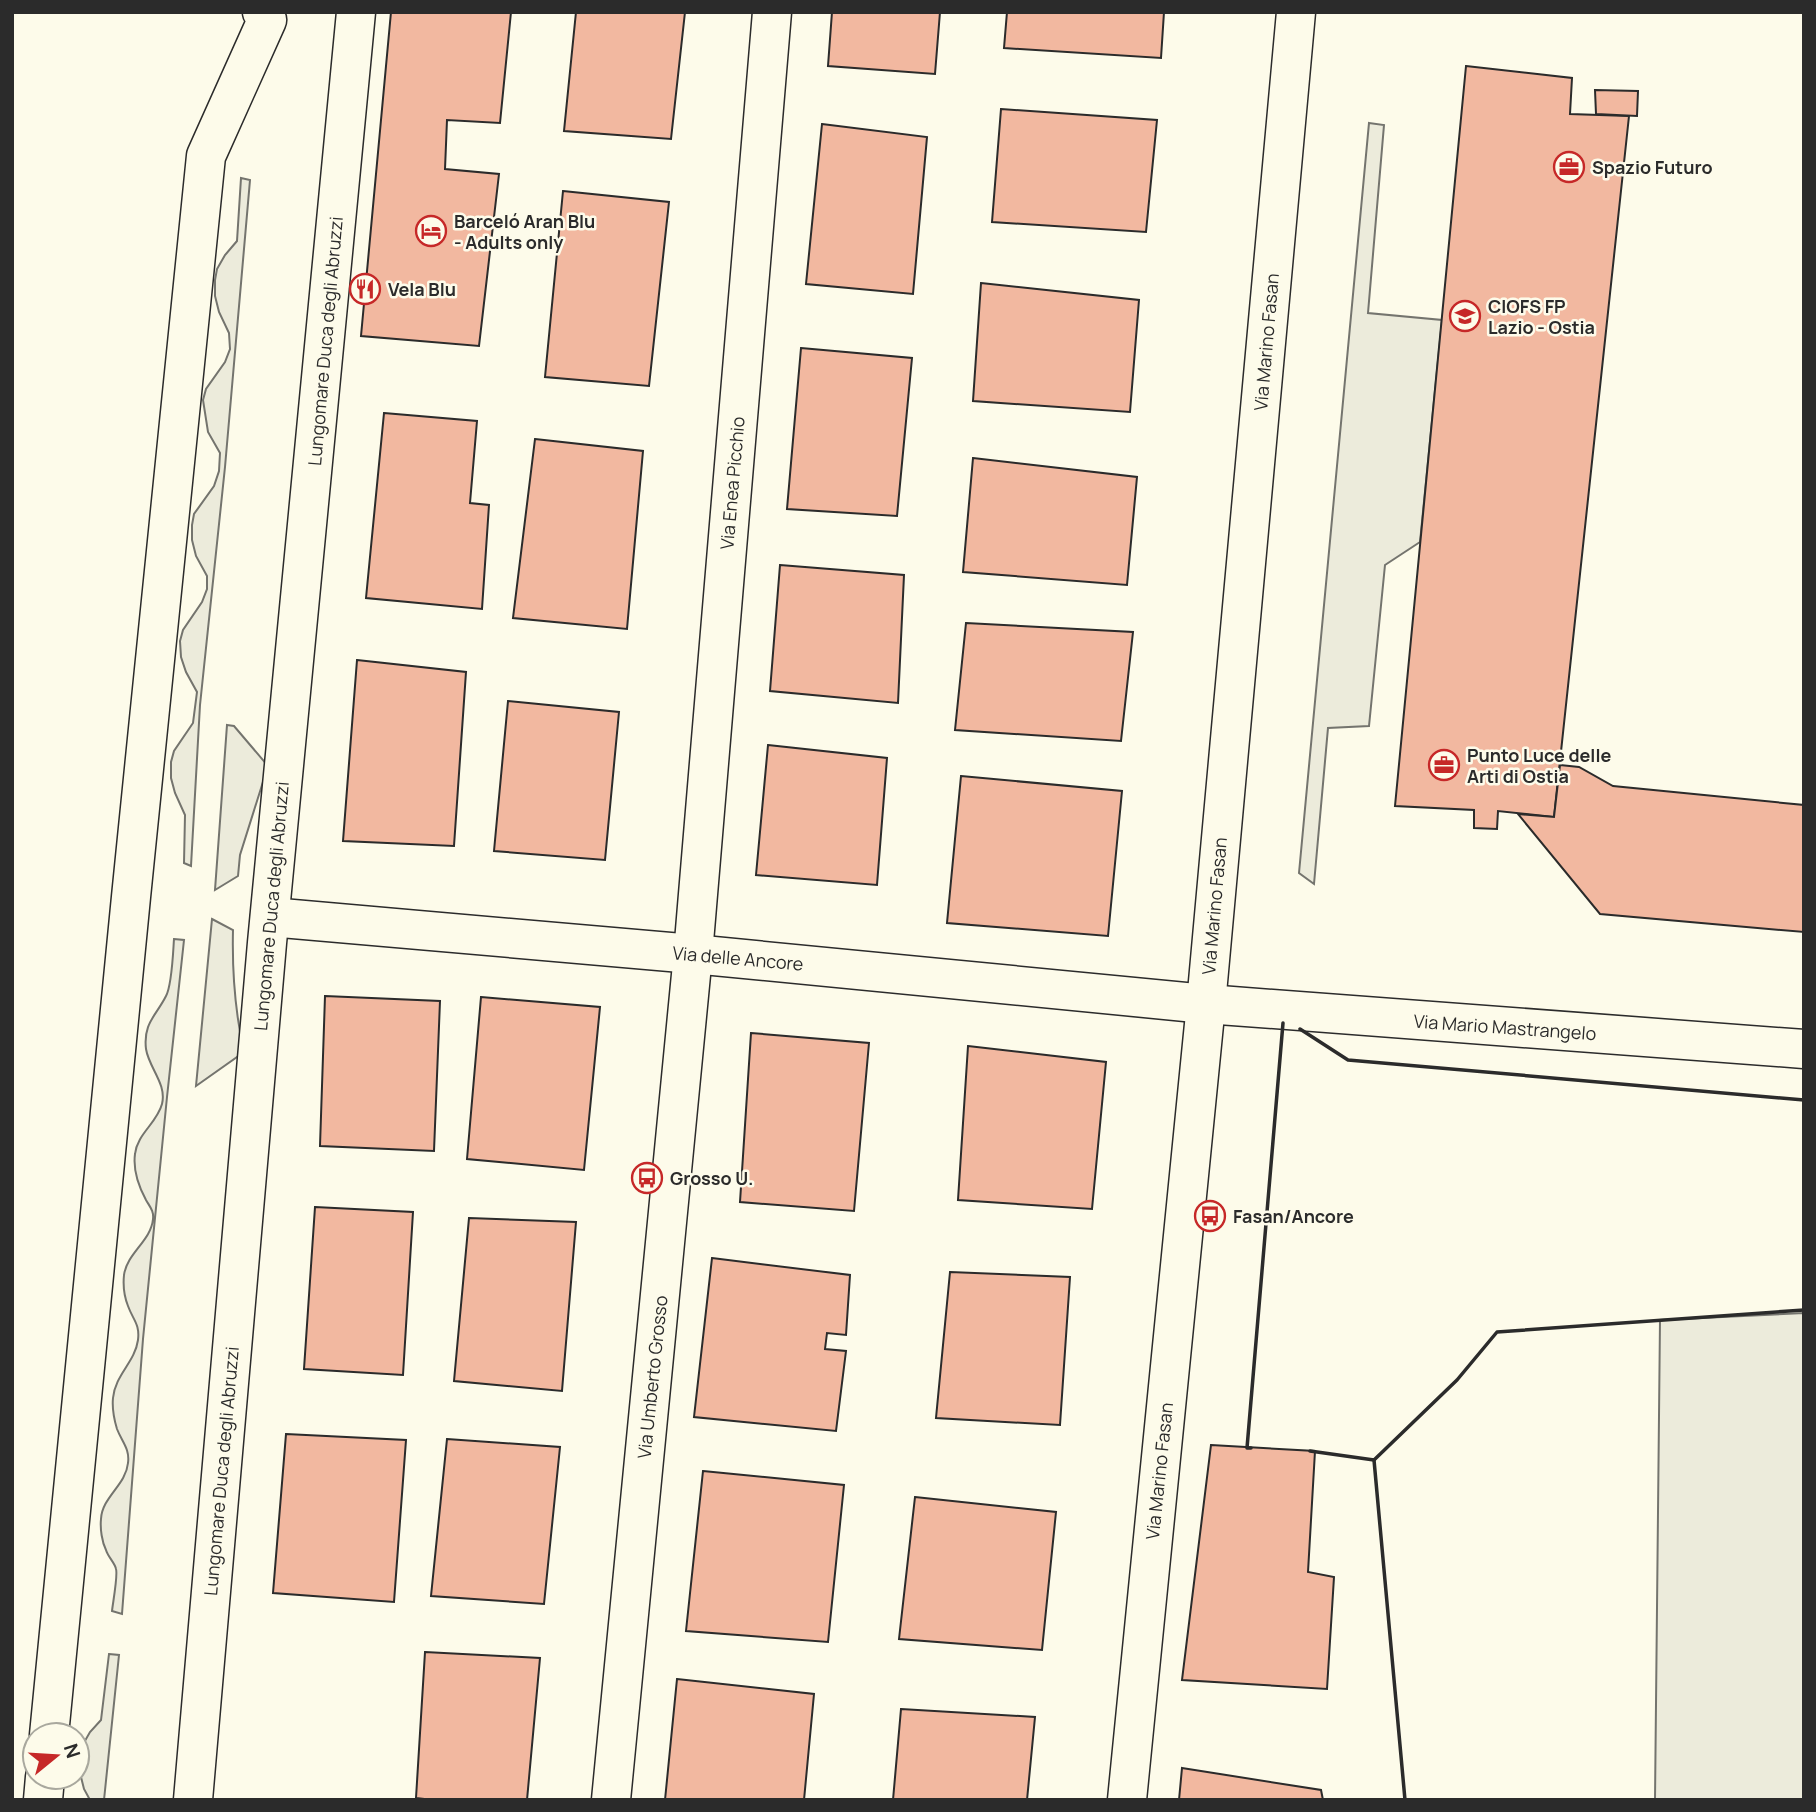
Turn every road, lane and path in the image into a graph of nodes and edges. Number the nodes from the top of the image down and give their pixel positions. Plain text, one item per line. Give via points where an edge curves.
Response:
1 (262, 12) edge
2 (356, 12) edge
3 (772, 12) edge
4 (1296, 12) edge
5 (270, 917) junction
6 (693, 954) junction
7 (1206, 1004) junction
8 (1804, 1049) edge
9 (50, 1721) edge
10 (192, 1800) edge
11 (611, 1800) edge
12 (1127, 1800) edge

1 - 9 street via 267,20 206,156
2 - 5 street, Lungomare Duca degli Abruzzi
3 - 6 street, Via Enea Picchio
4 - 7 street, Via Marino Fasan
5 - 6 street, Via delle Ancore
5 - 10 street, Lungomare Duca degli Abruzzi
6 - 7 street, Via delle Ancore
6 - 11 street, Via Umberto Grosso
7 - 8 street, Via Mario Mastrangelo
7 - 12 street, Via Marino Fasan

